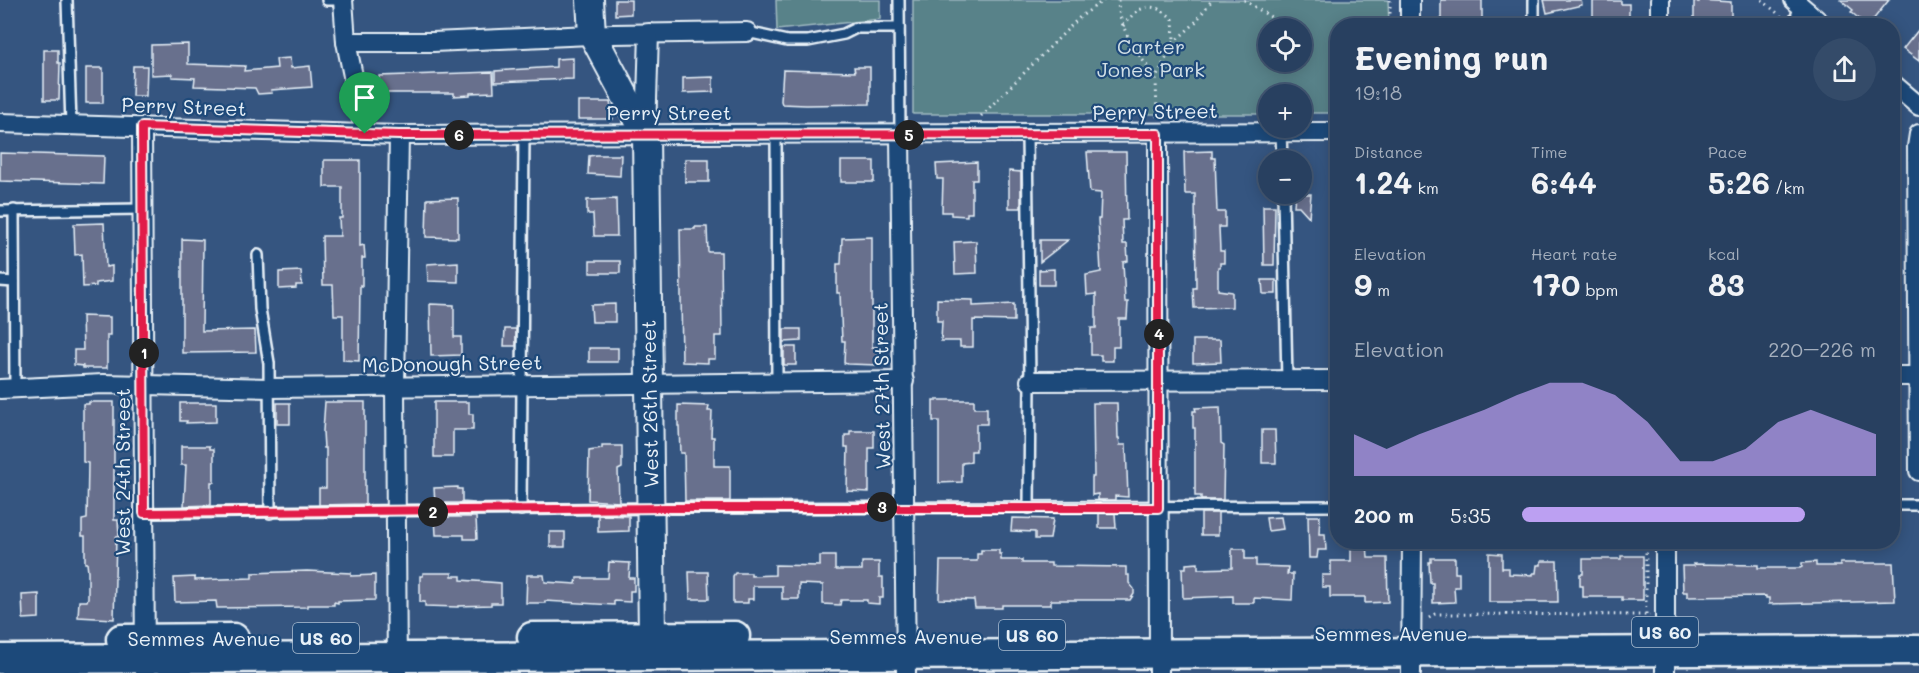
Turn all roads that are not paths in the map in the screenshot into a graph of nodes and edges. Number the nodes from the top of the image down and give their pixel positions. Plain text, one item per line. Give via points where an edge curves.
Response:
1 (67, 0) edge
2 (327, 0) edge
3 (343, 0) edge
4 (590, 0) edge
5 (899, 0) edge
6 (1410, 0) edge
7 (1534, 0) edge
8 (1660, 0) edge
9 (1797, 3) edge
10 (1410, 18) edge
11 (1534, 18) edge
12 (1660, 18) edge
13 (1794, 18) edge
14 (1815, 18) edge
15 (899, 28) junction
16 (747, 32) joint
17 (649, 33) junction
18 (592, 34) junction
19 (346, 42) junction
20 (1900, 90) edge
21 (1919, 106) edge
22 (0, 123) edge
23 (71, 125) junction
24 (142, 127) junction
25 (1258, 132) edge
26 (1312, 132) edge
27 (1330, 132) edge
28 (365, 134) junction
29 (1027, 134) junction
30 (1158, 134) junction
31 (1919, 134) edge
32 (399, 135) junction
33 (524, 135) junction
34 (646, 135) junction
35 (776, 135) junction
36 (900, 135) junction
37 (1283, 204) edge
38 (142, 209) junction
39 (14, 210) junction
40 (0, 211) edge
41 (258, 255) dead end
42 (0, 281) edge
43 (14, 282) junction
44 (1900, 376) edge
45 (1918, 376) edge
46 (1159, 380) junction
47 (1287, 380) junction
48 (1330, 380) edge
49 (777, 381) junction
50 (904, 381) junction
51 (1030, 381) junction
52 (648, 383) junction
53 (145, 384) junction
54 (523, 385) junction
55 (395, 387) junction
56 (270, 388) junction
57 (8, 389) edge
58 (1919, 471) edge
59 (1900, 505) edge
60 (1919, 505) edge
61 (1330, 506) edge
62 (905, 507) junction
63 (650, 508) junction
64 (1029, 508) junction
65 (1158, 508) junction
66 (521, 510) junction
67 (396, 512) junction
68 (144, 513) junction
69 (270, 513) junction
70 (1412, 549) edge
71 (1665, 549) edge
72 (1919, 631) edge
73 (1659, 637) edge
74 (0, 640) edge
75 (1416, 644) edge
76 (1919, 649) edge
77 (906, 654) edge
78 (1159, 654) edge
79 (652, 655) edge
80 (397, 656) edge
81 (144, 657) edge
82 (0, 659) edge
83 (1919, 662) edge

1 - 23 lane
2 - 3 lane
3 - 19 street
4 - 18 street
5 - 15 lane
6 - 10 street
7 - 11 lane
8 - 12 street
9 - 13 lane
9 - 14 street
15 - 16 lane via 856,28 808,41 787,41
15 - 36 lane
16 - 17 street
17 - 18 street
17 - 34 street, West 26th Street
18 - 19 street
18 - 34 street, West 26th Street
19 - 28 street
20 - 21 street
22 - 23 street, Perry Street
23 - 24 street, Perry Street
24 - 28 street, Perry Street
24 - 38 street, West 24th Street
25 - 30 street, Perry Street
26 - 27 street, Perry Street
28 - 32 street, Perry Street
29 - 30 street, Perry Street
29 - 36 street, Perry Street
29 - 51 lane
30 - 46 street
31 - 45 street
32 - 33 street, Perry Street
32 - 55 street
33 - 34 street, Perry Street
33 - 54 lane
34 - 35 street, Perry Street
34 - 52 street, West 26th Street
35 - 36 street, Perry Street
35 - 49 lane
36 - 50 street, West 27th Street
37 - 47 lane
38 - 39 lane
38 - 53 street, West 24th Street
39 - 40 lane
39 - 43 lane
41 - 56 lane
42 - 43 lane
43 - 57 lane
44 - 45 street
45 - 58 street
46 - 47 street
46 - 51 street
46 - 65 street
47 - 48 street
49 - 50 street, McDonough Street
49 - 52 street, McDonough Street
50 - 62 street, West 27th Street
51 - 64 lane
52 - 54 street, McDonough Street
52 - 63 street, West 26th Street
53 - 56 street, McDonough Street
53 - 57 street, McDonough Street
53 - 68 street, West 24th Street
54 - 55 street, McDonough Street
54 - 66 lane
55 - 56 street, McDonough Street
55 - 67 street
56 - 69 lane
59 - 60 lane
61 - 65 lane
62 - 63 lane
62 - 64 lane
62 - 77 street, West 27th Street
63 - 66 lane
63 - 79 street, West 26th Street
64 - 65 lane
65 - 78 street
66 - 67 lane
67 - 69 lane
67 - 80 street
68 - 69 lane
68 - 81 street, West 24th Street
70 - 75 street
71 - 73 street
72 - 73 main road, Semmes Avenue / US 60
73 - 75 main road, Semmes Avenue / US 60
73 - 76 main road, Semmes Avenue / US 60
74 - 81 main road, Semmes Avenue / US 60
75 - 78 main road, Semmes Avenue / US 60
76 - 83 street
77 - 78 main road, Semmes Avenue / US 60
77 - 79 main road, Semmes Avenue / US 60
79 - 80 main road, Semmes Avenue / US 60
80 - 81 main road, Semmes Avenue / US 60
81 - 82 main road, Semmes Avenue / US 60

